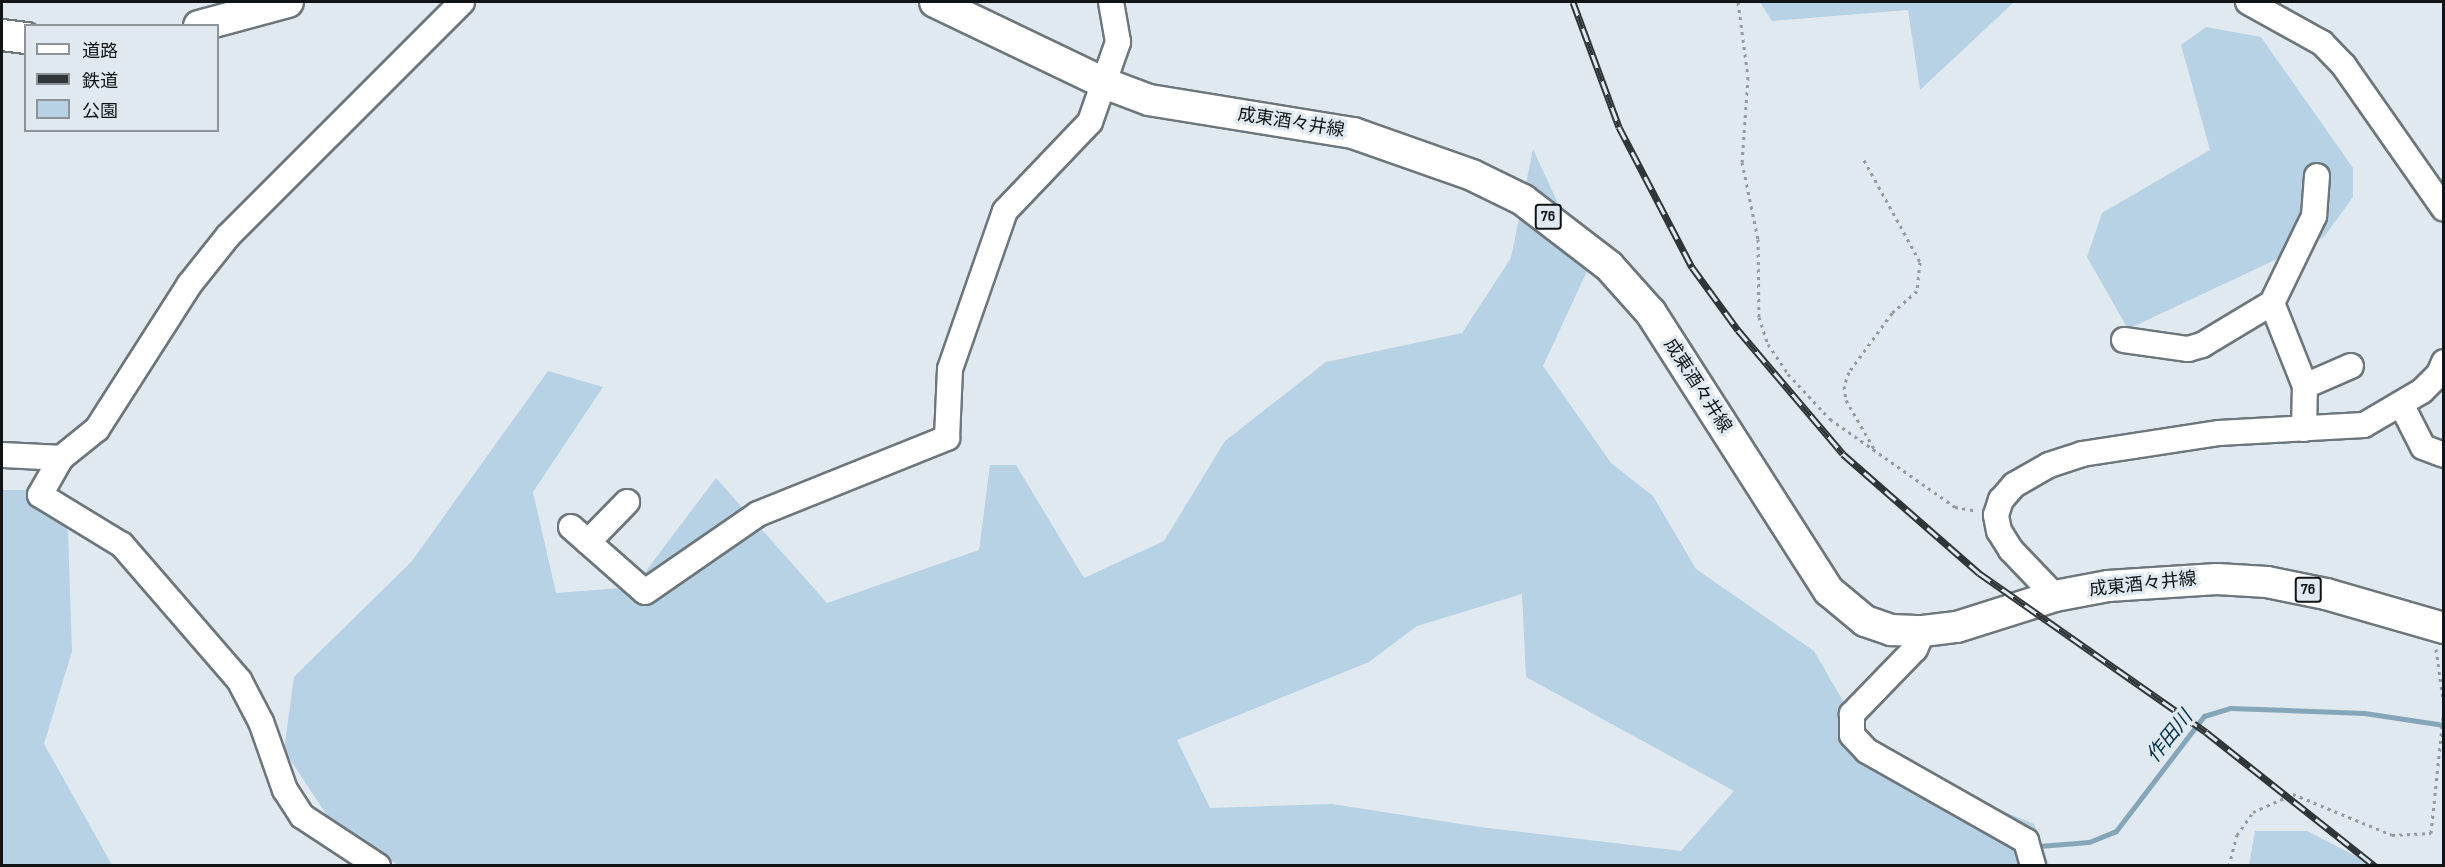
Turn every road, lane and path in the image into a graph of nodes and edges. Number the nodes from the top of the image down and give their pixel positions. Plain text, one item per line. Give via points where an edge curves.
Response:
1 (288, 2) edge
2 (462, 2) edge
3 (935, 2) edge
4 (1111, 2) edge
5 (1737, 2) edge
6 (2248, 2) edge
7 (2283, 10) edge
8 (206, 24) edge
9 (2, 35) edge
10 (24, 38) edge
11 (1104, 83) junction
12 (1864, 160) dead end
13 (2316, 176) dead end
14 (2444, 209) edge
15 (2272, 303) junction
16 (2124, 340) dead end
17 (2350, 366) dead end
18 (2442, 370) edge
19 (2305, 386) junction
20 (2401, 404) junction
21 (2304, 429) junction
22 (1877, 454) junction
23 (2, 455) edge
24 (2444, 455) edge
25 (61, 458) junction
26 (627, 502) dead end
27 (1996, 514) junction
28 (2055, 596) junction
29 (2438, 626) edge
30 (1923, 632) junction
31 (2444, 708) edge
32 (378, 866) edge
33 (2033, 866) edge
34 (2229, 866) edge

1 - 8 main road
2 - 25 street via 228,236 189,285 97,429
3 - 11 main road, 成東酒々井線 / 76
4 - 11 street via 1118,42
5 - 22 path via 1748,77 1742,162 1758,239 1759,317 1768,344 1788,374 1830,419
6 - 7 street
7 - 14 street via 2344,66
9 - 10 main road
11 - 26 street via 1090,122 1005,211 950,369 947,438 758,514 645,592 580,534
11 - 30 main road, 成東酒々井線 / 76 via 1149,100 1353,133 1472,175 1523,200 1609,266 1651,313 1829,591 1865,621 1890,630
12 - 22 path via 1920,262 1917,291 1892,313 1849,372 1844,386 1846,400
13 - 15 street via 2314,216
15 - 16 street via 2202,345 2188,349
15 - 19 street
17 - 19 street
18 - 20 street
19 - 21 street
20 - 21 street via 2364,425
20 - 24 street via 2423,447
21 - 27 street via 2219,433 2082,454 2049,465 2014,485 2001,500
22 - 27 path via 1955,507
23 - 25 street
25 - 32 street via 40,495 122,545 239,680 261,722 285,790 302,816
27 - 28 street via 1999,531 2011,549
28 - 29 main road, 成東酒々井線 / 76 via 2168,579 2267,582
28 - 30 main road, 成東酒々井線 / 76 via 1967,625
29 - 31 path
30 - 33 street via 1916,649 1852,714 1852,735 1868,751 2026,841
31 - 34 path via 2431,833 2392,835 2293,794 2253,812 2237,835

